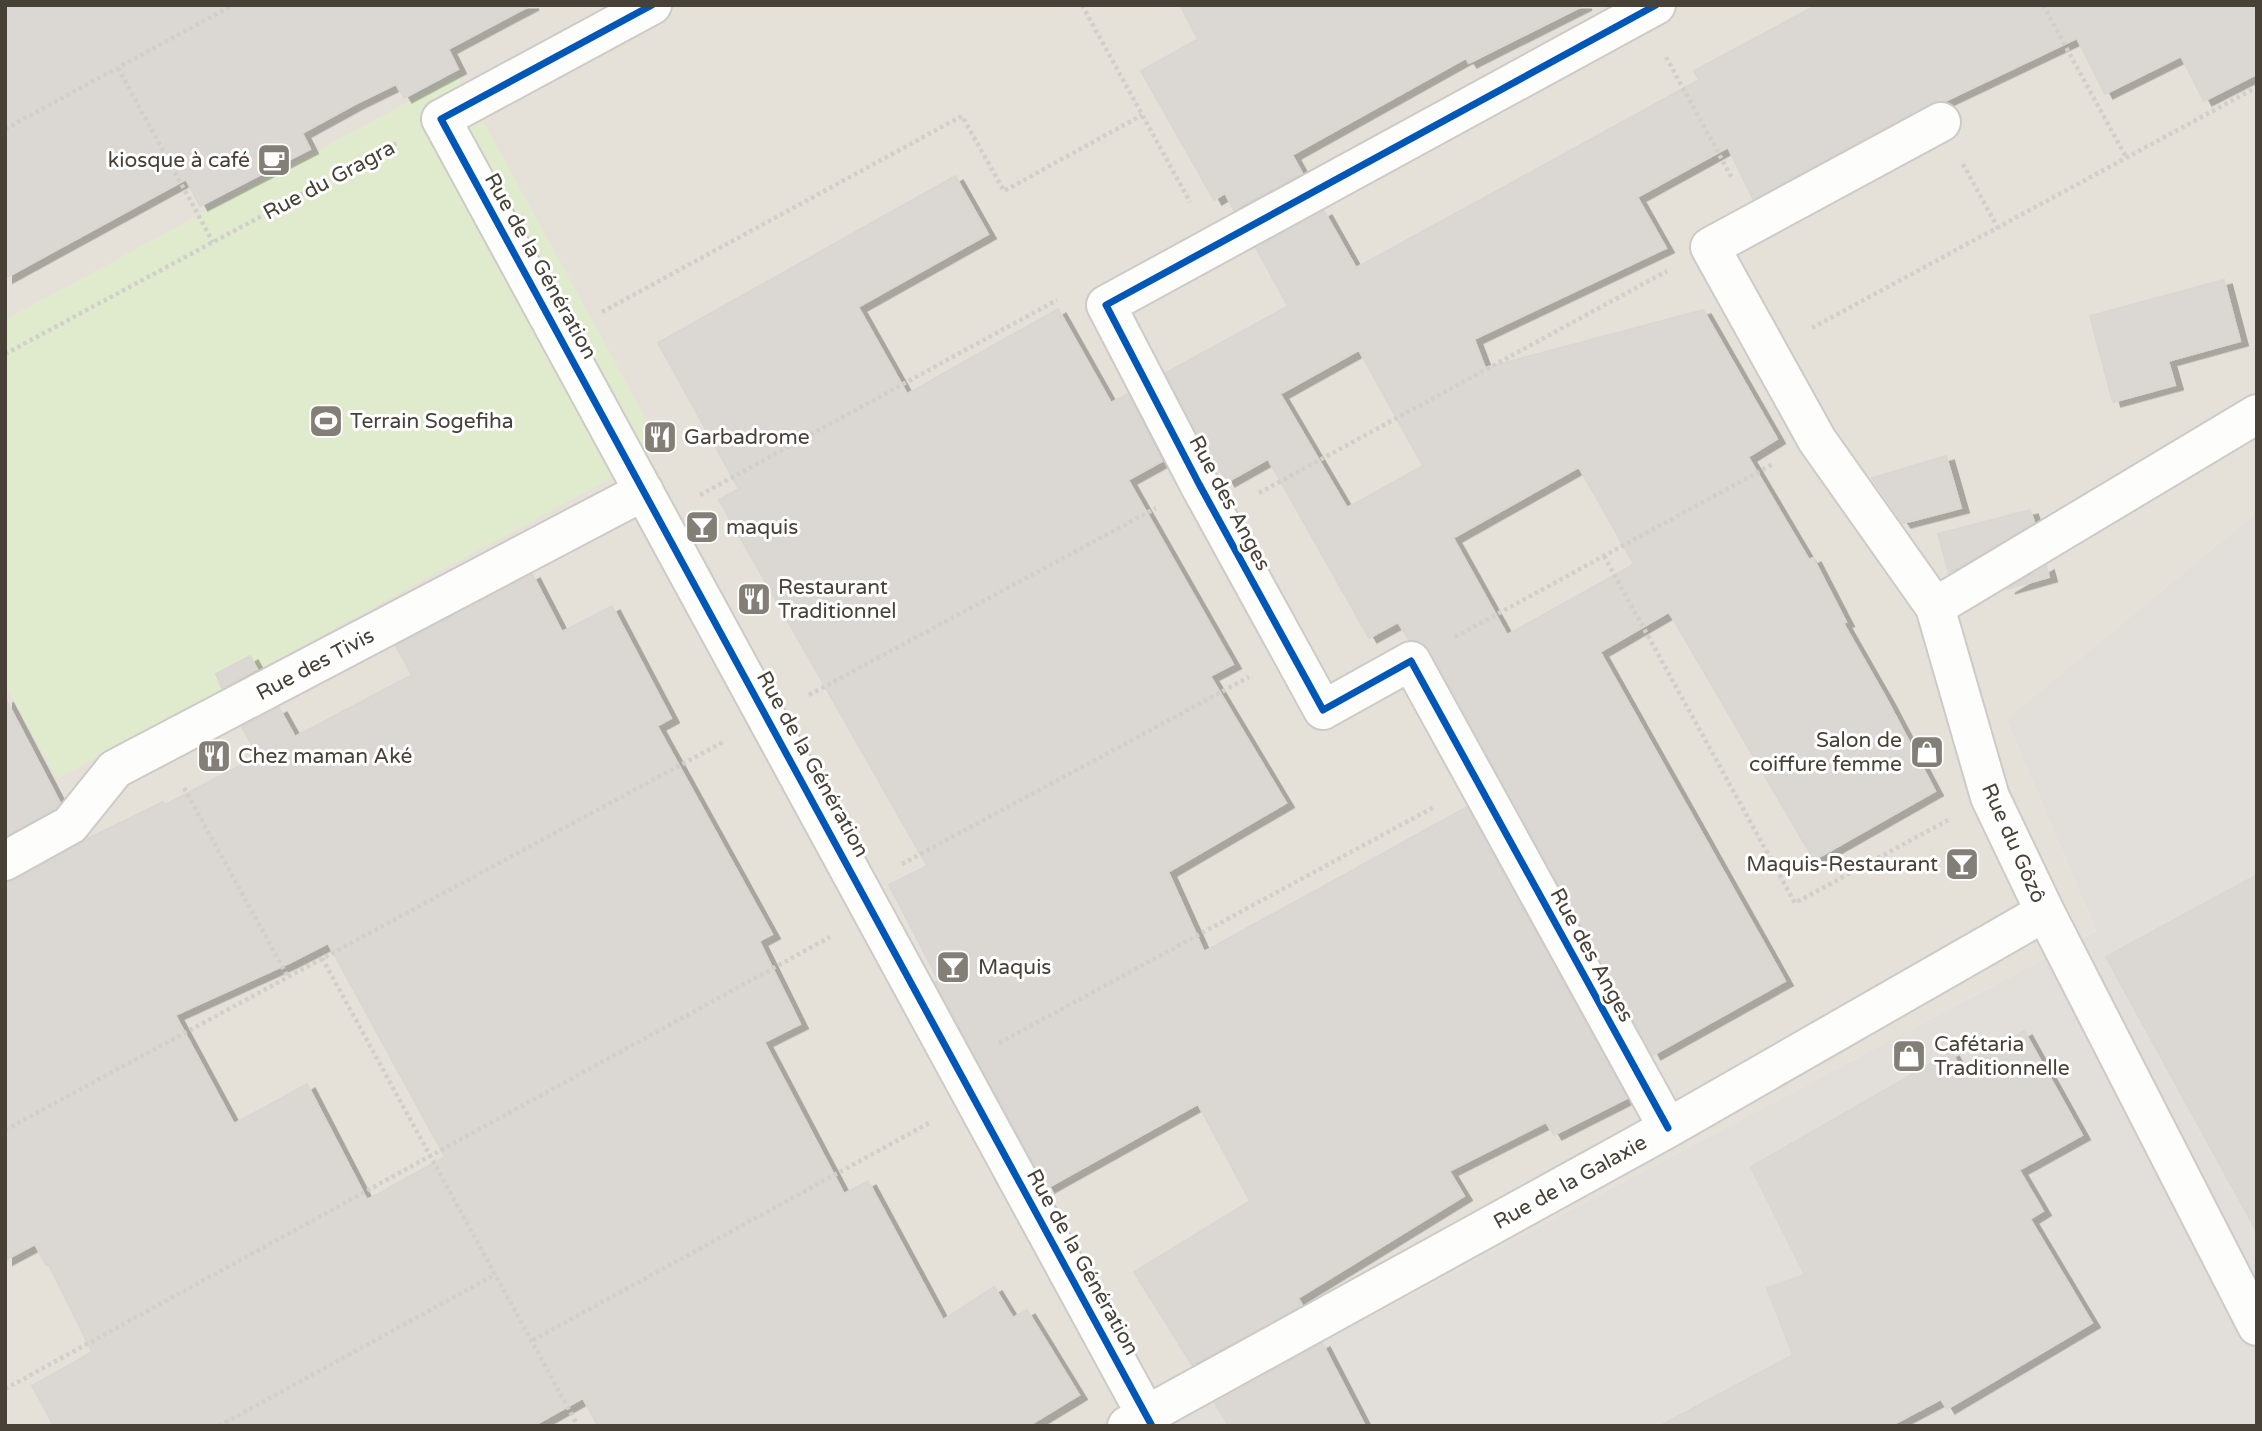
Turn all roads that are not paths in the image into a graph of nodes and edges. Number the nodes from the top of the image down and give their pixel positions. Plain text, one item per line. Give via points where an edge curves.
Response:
1 (652, 5) edge
2 (1649, 9) edge
3 (1941, 121) road end
4 (2257, 414) edge
5 (652, 504) junction
6 (1935, 607) junction
7 (5, 861) edge
8 (2045, 912) junction
9 (1668, 1128) junction
10 (2257, 1326) edge
11 (1142, 1422) edge

1 - 5 street, Rue de la Génération via 441,119
2 - 9 street, Rue des Anges via 1106,305 1323,710 1411,661
3 - 6 street, Rue du Gôzô via 1710,247 1817,440
4 - 6 street
5 - 7 street, Rue des Tivis via 115,769 70,825
5 - 11 street, Rue de la Génération via 966,1082
6 - 8 street, Rue du Gôzô via 1990,797
8 - 9 street, Rue de la Galaxie
8 - 10 street, Rue du Gôzô
9 - 11 street, Rue de la Galaxie

